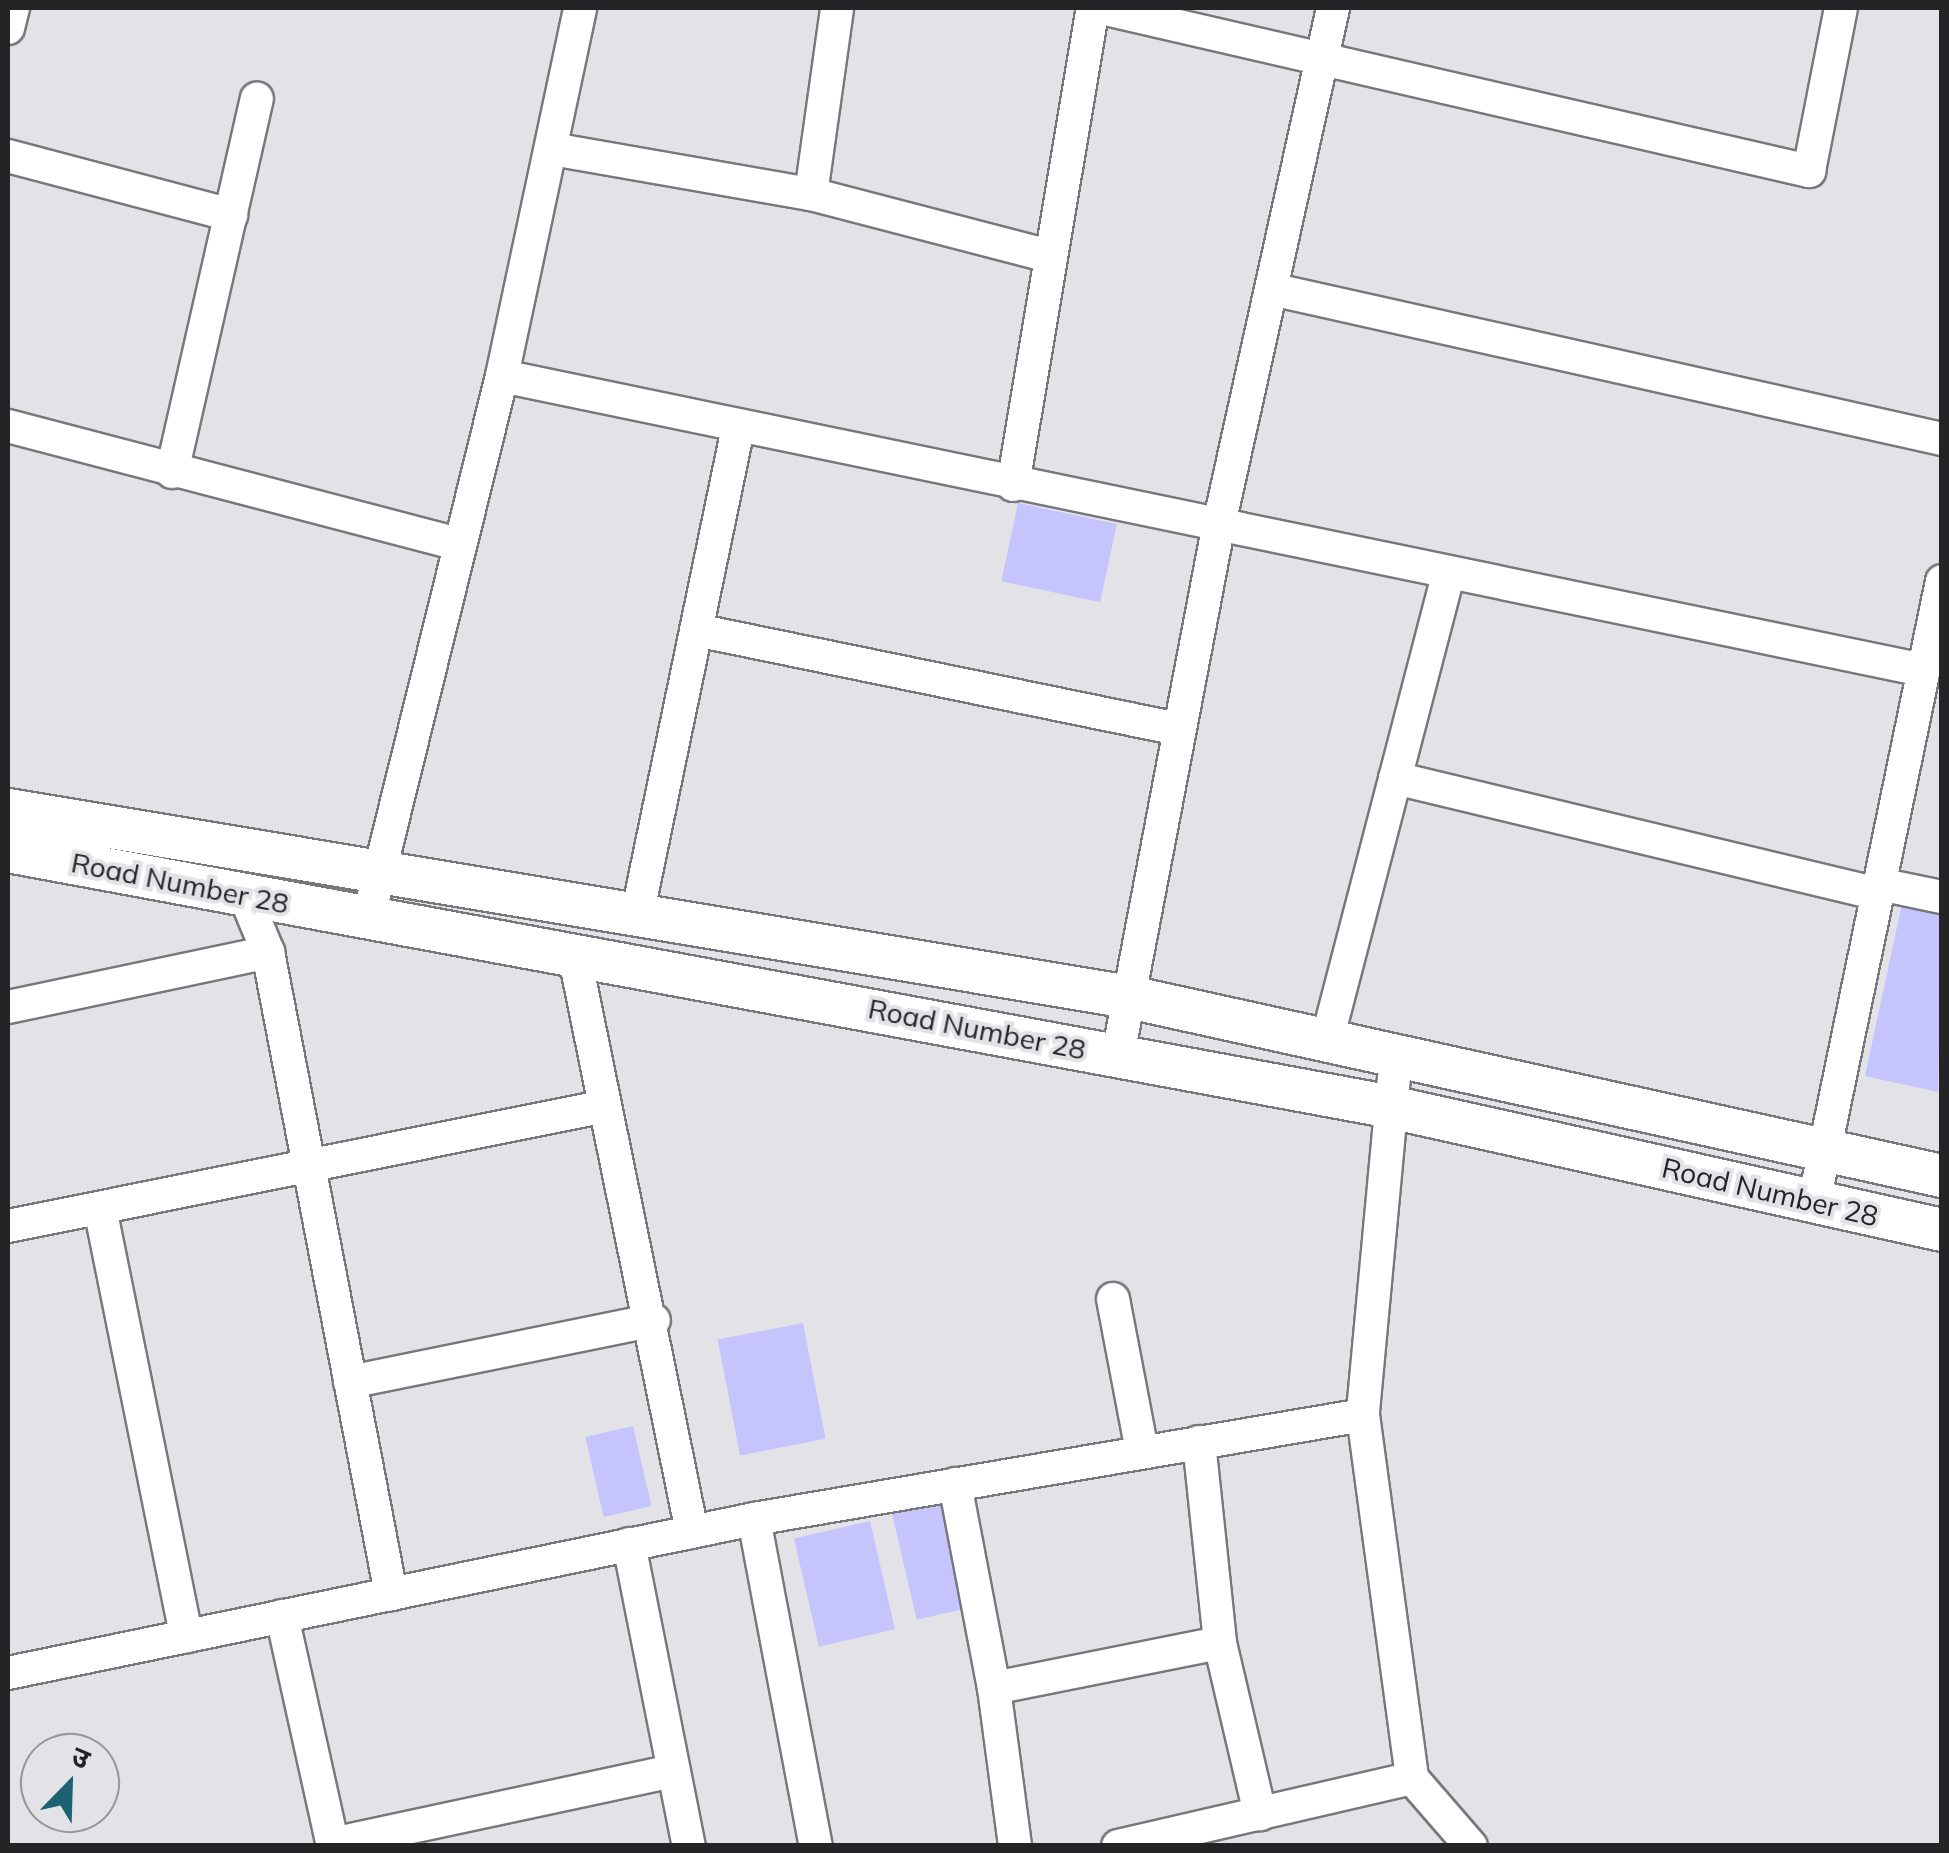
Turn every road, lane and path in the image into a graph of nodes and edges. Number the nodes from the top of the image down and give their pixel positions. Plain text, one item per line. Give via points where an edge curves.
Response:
1 (13, 8) edge
2 (580, 8) edge
3 (837, 8) edge
4 (1092, 8) edge
5 (1102, 8) edge
6 (1334, 8) edge
7 (1841, 8) edge
8 (8, 28) edge
9 (1323, 54) junction
10 (257, 99) dead end
11 (552, 150) junction
12 (8, 156) edge
13 (811, 194) junction
14 (231, 215) junction
15 (1045, 256) junction
16 (1271, 289) junction
17 (502, 376) junction
18 (8, 426) edge
19 (738, 426) junction
20 (1942, 439) edge
21 (172, 472) junction
22 (1013, 485) junction
23 (1218, 529) junction
24 (457, 544) junction
25 (1448, 575) junction
26 (1942, 582) edge
27 (696, 630) junction
28 (1922, 670) junction
29 (1180, 730) junction
30 (1395, 778) junction
31 (8, 810) edge
32 (8, 851) edge
33 (378, 868) junction
34 (1878, 889) junction
35 (244, 894) junction
36 (1942, 896) edge
37 (638, 911) junction
38 (368, 919) junction
39 (268, 952) junction
40 (574, 953) junction
41 (1129, 997) junction
42 (8, 1007) edge
43 (1327, 1040) junction
44 (1118, 1056) junction
45 (1396, 1056) junction
46 (1386, 1106) junction
47 (602, 1107) junction
48 (1825, 1150) junction
49 (310, 1170) junction
50 (1942, 1176) edge
51 (1814, 1202) junction
52 (100, 1208) junction
53 (8, 1226) edge
54 (1942, 1230) edge
55 (1113, 1299) dead end
56 (654, 1320) junction
57 (350, 1382) junction
58 (1363, 1415) junction
59 (1200, 1442) junction
60 (1142, 1451) junction
61 (955, 1484) junction
62 (754, 1518) junction
63 (692, 1532) junction
64 (629, 1544) junction
65 (390, 1594) junction
66 (282, 1616) junction
67 (186, 1636) junction
68 (1220, 1643) junction
69 (8, 1672) edge
70 (994, 1688) junction
71 (673, 1771) junction
72 (1412, 1778) junction
73 (1260, 1814) junction
74 (1206, 1836) edge
75 (332, 1845) edge
76 (689, 1846) edge
77 (816, 1846) edge
78 (1016, 1846) edge
79 (1118, 1846) edge
80 (1471, 1846) edge

1 - 8 street
2 - 11 street
3 - 13 street
4 - 15 street
5 - 9 street
6 - 9 street
7 - 9 street via 1809,171
9 - 16 street
10 - 14 street
11 - 13 street
11 - 17 street
12 - 14 street
13 - 15 street
14 - 21 street
15 - 22 street
16 - 20 street
16 - 23 street
17 - 19 street
17 - 24 street
18 - 21 street
19 - 22 street
19 - 27 street
21 - 24 street
22 - 23 street
23 - 25 street
23 - 29 street
24 - 33 street
25 - 28 street
25 - 30 street
26 - 28 street
27 - 29 street
27 - 37 street
28 - 34 street
29 - 41 street
30 - 34 street
30 - 43 street
31 - 33 street, Road Number 28
32 - 35 street, Road Number 28
33 - 37 street, Road Number 28
33 - 38 street
34 - 36 street
34 - 48 street
35 - 38 street, Road Number 28
35 - 39 street
37 - 41 street, Road Number 28
38 - 40 street, Road Number 28
39 - 42 street
39 - 49 street
40 - 44 street, Road Number 28
40 - 47 street
41 - 43 street, Road Number 28
41 - 44 street
43 - 45 street, Road Number 28
44 - 46 street, Road Number 28
45 - 46 street
45 - 48 street, Road Number 28
46 - 51 street, Road Number 28
46 - 58 street
47 - 49 street
47 - 56 street
48 - 50 street, Road Number 28
48 - 51 street
49 - 52 street
49 - 57 street
51 - 54 street, Road Number 28
52 - 53 street
52 - 67 street
55 - 60 street
56 - 57 street
56 - 63 street
57 - 65 street
58 - 59 street
58 - 72 street
59 - 60 street
59 - 68 street
60 - 61 street
61 - 62 street
61 - 70 street
62 - 63 street
62 - 77 street
63 - 64 street
64 - 65 street
64 - 71 street
65 - 66 street
66 - 67 street
66 - 75 street
67 - 69 street
68 - 70 street
68 - 73 street
70 - 78 street
71 - 75 street
71 - 76 street
72 - 73 street
72 - 80 street
73 - 74 street
74 - 79 street

